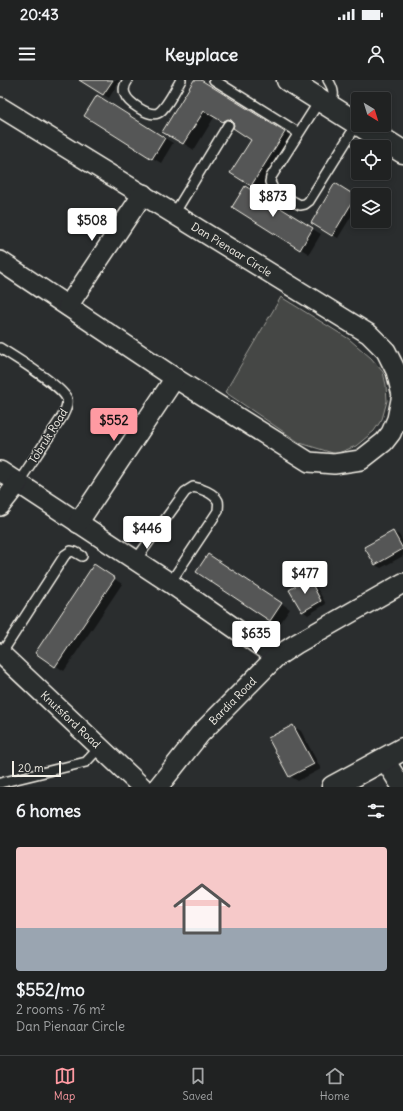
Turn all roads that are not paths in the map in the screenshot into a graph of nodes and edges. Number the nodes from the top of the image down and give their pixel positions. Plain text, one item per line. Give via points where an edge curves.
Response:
1 (128, 80) edge
2 (181, 80) edge
3 (214, 80) edge
4 (288, 80) edge
5 (328, 80) edge
6 (326, 103) junction
7 (0, 107) edge
8 (351, 119) edge
9 (228, 125) dead end
10 (353, 132) edge
11 (372, 132) edge
12 (299, 133) junction
13 (402, 149) edge
14 (143, 194) junction
15 (174, 214) junction
16 (0, 261) edge
17 (68, 306) junction
18 (0, 348) edge
19 (175, 378) junction
20 (397, 437) edge
21 (0, 471) edge
22 (18, 483) junction
23 (0, 506) edge
24 (78, 523) junction
25 (82, 556) dead end
26 (135, 561) junction
27 (403, 583) edge
28 (170, 584) junction
29 (1, 654) edge
30 (276, 657) junction
31 (100, 748) junction
32 (403, 749) edge
33 (384, 759) junction
34 (0, 783) edge
35 (142, 787) edge
36 (158, 787) edge
37 (333, 787) edge
38 (402, 787) edge

1 - 2 lane via 124,89 126,97 151,114 163,109
3 - 12 lane via 242,101
4 - 6 street
5 - 6 lane via 334,95
6 - 8 street
6 - 12 lane
7 - 14 street, Dan Pienaar Circle
9 - 15 lane
10 - 12 lane via 315,193 305,204 300,205 274,191 270,182
11 - 13 street
14 - 15 street, Dan Pienaar Circle
14 - 17 street
15 - 20 street, Dan Pienaar Circle via 369,334 386,351 396,371 402,395 397,419
16 - 17 street, Dan Pienaar Circle
17 - 19 street, Dan Pienaar Circle
18 - 22 lane, Tobruk Road via 59,388 67,398 67,407 62,417
19 - 20 street, Dan Pienaar Circle via 309,462 334,464 361,460 384,442
19 - 24 street
21 - 22 street
22 - 23 street
22 - 24 street
24 - 26 street
25 - 29 lane via 71,551 65,554
26 - 28 street
26 - 28 lane via 185,492 192,487 200,488 214,496 218,501 218,511
27 - 30 street, Bardia Road
28 - 30 street
29 - 31 street, Knutsford Road
30 - 36 street, Bardia Road via 200,734
31 - 34 lane via 86,762
31 - 35 street, Knutsford Road
32 - 33 street
33 - 37 street
33 - 38 street

